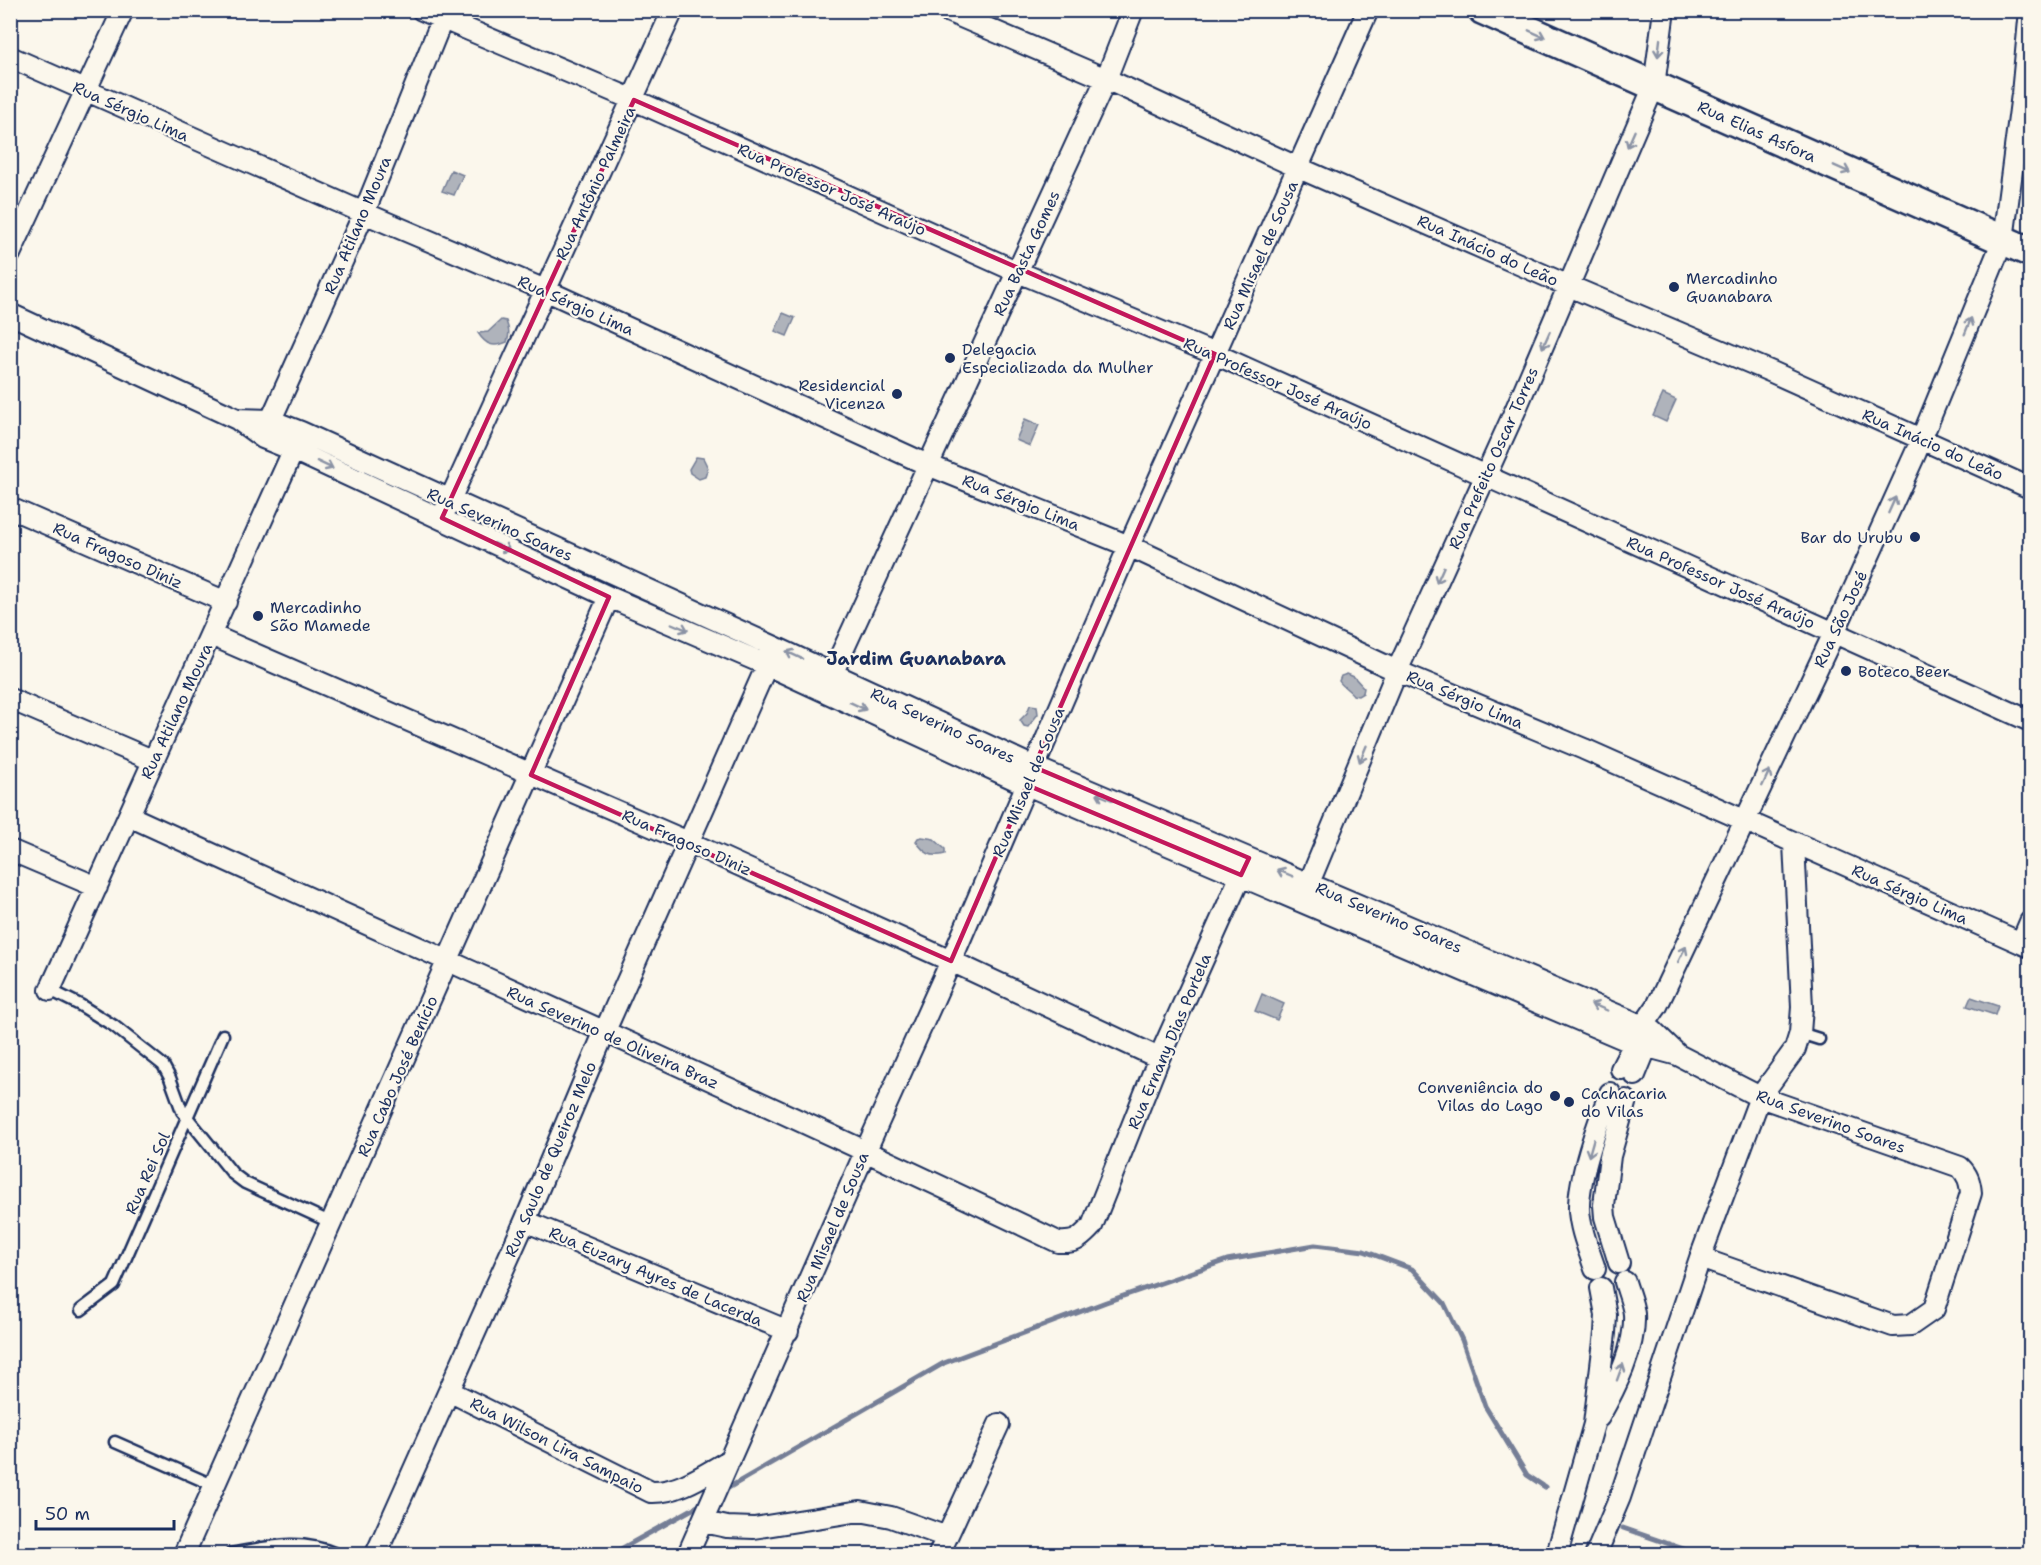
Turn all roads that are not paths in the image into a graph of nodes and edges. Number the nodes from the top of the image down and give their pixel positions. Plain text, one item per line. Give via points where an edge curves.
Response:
1 (123, 10) edge
2 (422, 10) edge
3 (673, 10) edge
4 (945, 10) edge
5 (1133, 10) edge
6 (1368, 10) edge
7 (1483, 10) edge
8 (1664, 10) edge
9 (2030, 10) edge
10 (444, 15) edge
11 (10, 57) edge
12 (2028, 57) edge
13 (1106, 79) junction
14 (1654, 86) junction
15 (87, 92) junction
16 (634, 100) junction
17 (1299, 168) junction
18 (364, 213) junction
19 (2003, 240) junction
20 (2031, 252) edge
21 (10, 254) edge
22 (1018, 272) junction
23 (1569, 286) junction
24 (544, 290) junction
25 (10, 314) edge
26 (1215, 354) junction
27 (266, 429) junction
28 (1922, 439) junction
29 (297, 441) junction
30 (928, 465) junction
31 (1485, 475) junction
32 (2031, 488) edge
33 (10, 508) edge
34 (446, 510) junction
35 (1129, 546) junction
36 (609, 597) junction
37 (226, 602) junction
38 (1834, 633) junction
39 (211, 635) junction
40 (767, 665) junction
41 (1397, 671) junction
42 (828, 682) junction
43 (10, 699) edge
44 (2031, 721) edge
45 (152, 760) junction
46 (531, 775) junction
47 (1031, 776) junction
48 (129, 816) junction
49 (1745, 822) junction
50 (688, 842) junction
51 (1794, 843) junction
52 (10, 850) edge
53 (1245, 866) junction
54 (97, 887) junction
55 (1305, 892) junction
56 (2031, 922) edge
57 (2026, 945) edge
58 (951, 961) junction
59 (447, 962) junction
60 (50, 990) joint
61 (604, 1033) junction
62 (1800, 1033) junction
63 (223, 1035) dead end
64 (1644, 1037) junction
65 (1819, 1039) dead end
66 (1159, 1058) junction
67 (1628, 1072) dead end
68 (1760, 1097) junction
69 (187, 1117) junction
70 (866, 1150) junction
71 (525, 1221) junction
72 (332, 1223) junction
73 (1092, 1226) joint
74 (1700, 1258) junction
75 (1619, 1263) dead end
76 (1595, 1269) dead end
77 (1625, 1282) dead end
78 (1601, 1288) dead end
79 (81, 1310) dead end
80 (788, 1331) junction
81 (448, 1391) junction
82 (999, 1424) dead end
83 (1594, 1424) junction
84 (115, 1442) dead end
85 (730, 1460) junction
86 (215, 1486) junction
87 (706, 1518) junction
88 (943, 1546) edge
89 (184, 1554) edge
90 (231, 1554) edge
91 (336, 1554) edge
92 (376, 1554) edge
93 (688, 1554) edge
94 (1557, 1554) edge
95 (1596, 1554) edge

1 - 15 street
2 - 10 street, Rua Professor José Araújo
3 - 16 street, Rua Antônio Palmeira
4 - 13 street, Rua Inácio do Leão
5 - 13 street, Rua Basta Gomes
6 - 17 street, Rua Misael de Sousa
7 -> 14 street, Rua Elias Asfora
8 -> 14 street, Rua Prefeito Oscar Torres
9 - 12 street, Rua São José
10 - 16 street, Rua Professor José Araújo
10 - 18 street, Rua Atilano Moura
11 - 15 street, Rua Sérgio Lima
12 - 19 street, Rua São José
13 - 17 street, Rua Inácio do Leão
13 - 22 street, Rua Basta Gomes
14 -> 19 street, Rua Elias Asfora
14 -> 23 street, Rua Prefeito Oscar Torres
15 - 18 street, Rua Sérgio Lima
15 - 21 street
16 - 22 street, Rua Professor José Araújo
16 - 24 street, Rua Antônio Palmeira
17 - 23 street, Rua Inácio do Leão
17 - 26 street, Rua Misael de Sousa
18 - 24 street, Rua Sérgio Lima
18 - 27 street, Rua Atilano Moura
19 - 20 street, Rua Elias Asfora
28 -> 19 street, Rua São José
22 - 26 street, Rua Professor José Araújo
22 - 30 street, Rua Basta Gomes
23 - 28 street, Rua Inácio do Leão
23 -> 31 street, Rua Prefeito Oscar Torres
24 - 30 street, Rua Sérgio Lima
24 - 34 street, Rua Antônio Palmeira
25 - 27 street, Rua Severino Soares
26 - 31 street, Rua Professor José Araújo
26 - 35 street, Rua Misael de Sousa
27 - 29 street, Rua Severino Soares
28 - 32 street, Rua Inácio do Leão
38 -> 28 street, Rua São José
29 - 34 street, Rua Severino Soares
29 - 37 street, Rua Atilano Moura
30 - 35 street, Rua Sérgio Lima
30 - 42 street, Rua Basta Gomes
31 - 38 street, Rua Professor José Araújo
31 -> 41 street, Rua Prefeito Oscar Torres
33 - 37 street, Rua Fragoso Diniz
34 -> 36 street, Rua Severino Soares
42 -> 34 street, Rua Severino Soares
35 - 41 street, Rua Sérgio Lima
35 - 47 street, Rua Misael de Sousa
36 -> 40 street, Rua Severino Soares
36 - 46 street, Rua Cabo José Benício
37 - 39 street, Rua Atilano Moura
38 - 44 street, Rua Professor José Araújo
49 -> 38 street, Rua São José
39 - 45 street, Rua Atilano Moura
39 - 46 street, Rua Fragoso Diniz
40 - 42 street, Rua Severino Soares
40 - 50 street, Rua Saulo de Queiroz Melo
41 - 49 street, Rua Sérgio Lima
41 -> 55 street, Rua Prefeito Oscar Torres
42 - 47 street, Rua Severino Soares
43 - 45 street
45 - 48 street, Rua Atilano Moura
46 - 50 street, Rua Fragoso Diniz
46 - 59 street, Rua Cabo José Benício
47 - 53 street, Rua Severino Soares
47 - 58 street, Rua Misael de Sousa
48 - 54 street, Rua Atilano Moura
48 - 59 street, Rua Severino de Oliveira Braz
49 - 51 street, Rua Sérgio Lima
64 -> 49 street, Rua São José
50 - 58 street, Rua Fragoso Diniz
50 - 61 street, Rua Saulo de Queiroz Melo
51 - 57 street, Rua Sérgio Lima
51 - 62 street
52 - 54 street
53 - 55 street, Rua Severino Soares
53 - 66 street, Rua Ernany Dias Portela
54 - 60 street, Rua Atilano Moura
55 - 64 street, Rua Severino Soares
56 - 57 street
58 - 66 street, Rua Fragoso Diniz
58 - 70 street, Rua Misael de Sousa
59 - 61 street, Rua Severino de Oliveira Braz
59 - 72 street, Rua Cabo José Benício
60 - 69 lane via 114,1026 163,1065
61 - 70 street, Rua Severino de Oliveira Braz
61 - 71 street, Rua Saulo de Queiroz Melo
62 - 65 lane
62 - 68 street via 1795,1049
63 - 69 lane, Rua Rei Sol
64 - 67 street, Rua São José
64 - 68 street, Rua Severino Soares
66 - 73 street, Rua Ernany Dias Portela
68 - 74 street
68 - 74 street, Rua Severino Soares via 1960,1167 1966,1173 1971,1193 1934,1310 1911,1325 1893,1326
69 - 72 lane via 244,1183
69 - 79 lane, Rua Rei Sol via 114,1285
70 - 73 street, Rua Severino de Oliveira Braz via 1058,1242 1078,1240
70 - 80 street, Rua Misael de Sousa
71 - 80 street, Rua Euzary Ayres de Lacerda
71 - 81 street, Rua Saulo de Queiroz Melo
72 - 86 street, Rua Cabo José Benício
74 - 95 street via 1620,1497
75 -> 76 street via 1604,1205 1618,1096 1600,1118 1580,1200 1582,1226
83 -> 77 street via 1612,1395 1633,1332 1634,1314
78 - 83 street via 1605,1324
80 - 85 street, Rua Misael de Sousa
81 - 85 street, Rua Wilson Lira Sampaio via 651,1492 676,1489
81 - 92 street, Rua Saulo de Queiroz Melo
82 - 88 street
83 - 94 street
84 - 86 lane
85 - 87 street, Rua Misael de Sousa
86 - 89 street, Rua Cabo José Benício
87 - 88 street via 727,1527 754,1528 860,1511 891,1517
87 - 93 street, Rua Misael de Sousa
90 - 91 lane via 284,1544

